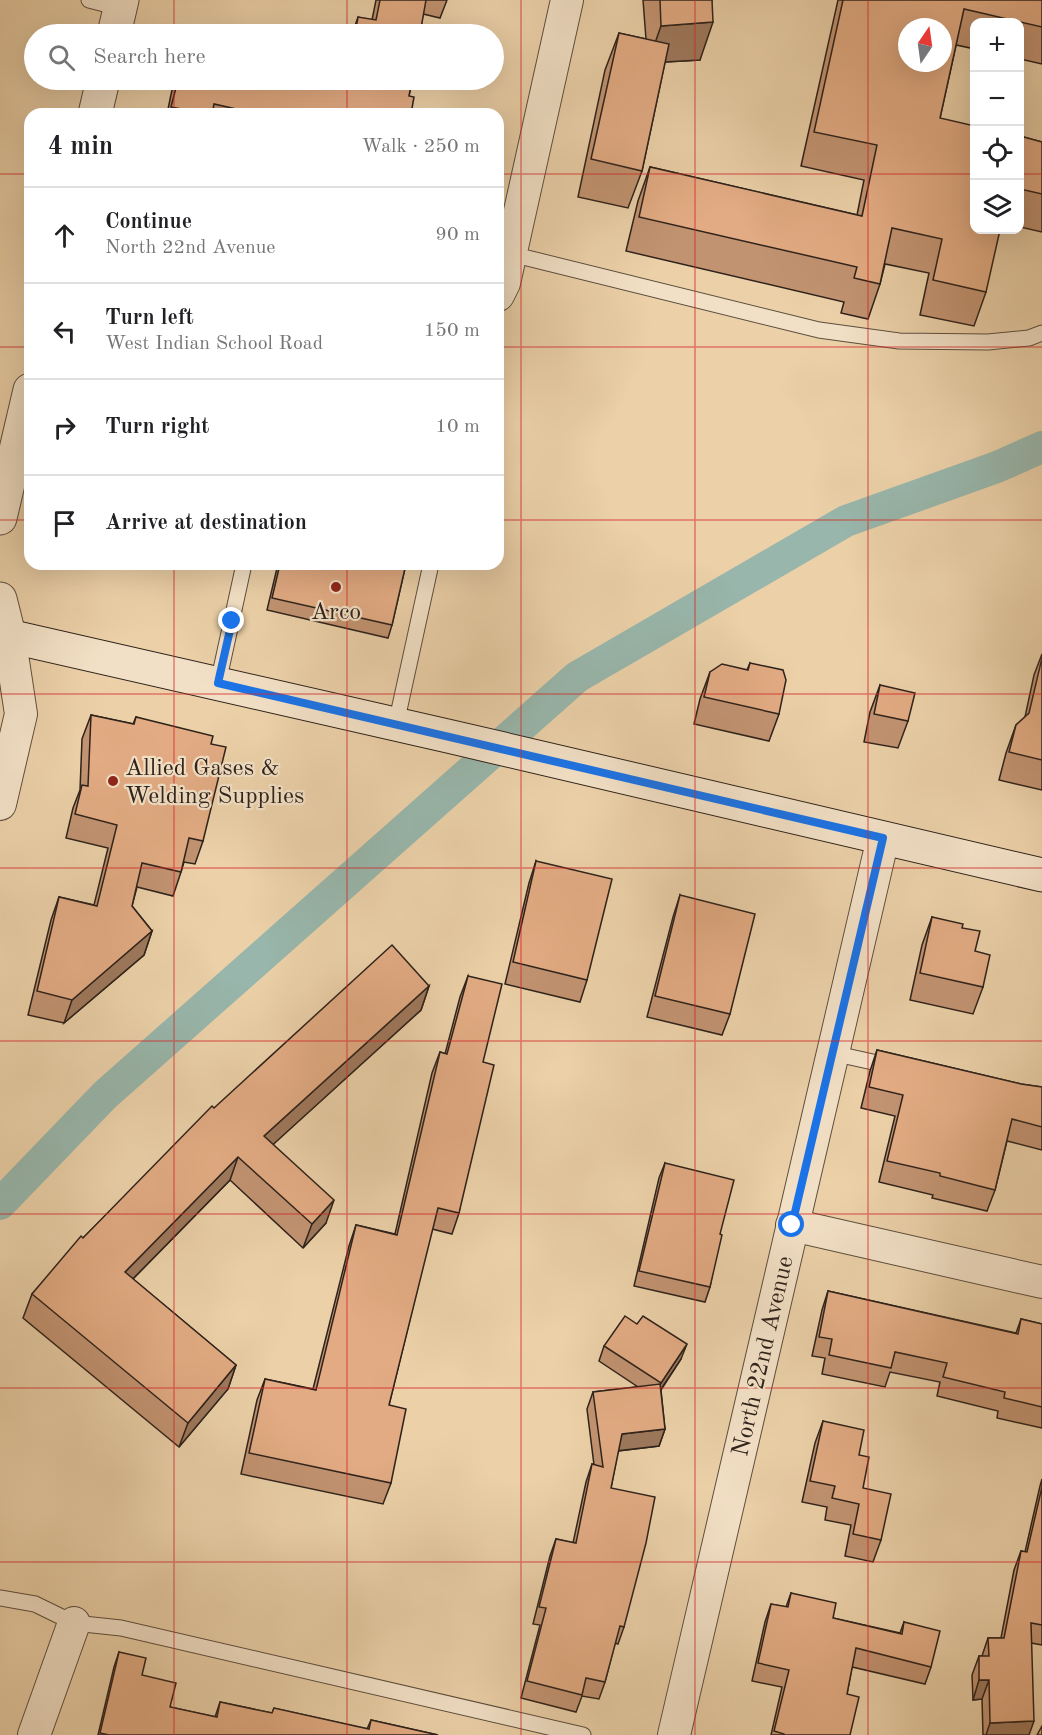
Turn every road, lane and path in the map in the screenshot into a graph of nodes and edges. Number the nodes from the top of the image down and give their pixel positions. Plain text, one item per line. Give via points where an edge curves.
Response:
1 (567, 0) edge
2 (101, 90) edge
3 (96, 108) edge
4 (511, 254) junction
5 (504, 283) edge
6 (1042, 333) edge
7 (24, 416) edge
8 (0, 518) edge
9 (243, 570) edge
10 (430, 570) edge
11 (0, 599) edge
12 (4, 634) edge
13 (218, 683) junction
14 (396, 724) junction
15 (0, 804) edge
16 (883, 838) junction
17 (1042, 875) edge
18 (832, 1053) junction
19 (902, 1069) edge
20 (792, 1225) junction
21 (1042, 1282) edge
22 (0, 1598) edge
23 (74, 1623) junction
24 (34, 1735) edge
25 (583, 1735) edge
26 (674, 1735) edge

1 - 4 street
2 - 3 main road
4 - 5 street
4 - 6 lane via 819,330 900,341 944,342 988,342
7 - 8 main road
9 - 13 lane
10 - 14 lane
11 - 12 main road
12 - 13 main road
12 - 15 street via 21,714
13 - 14 main road
14 - 16 main road
16 - 17 main road
16 - 18 street, North 22nd Avenue
18 - 19 lane
18 - 20 street, North 22nd Avenue
20 - 21 street
20 - 26 street, North 22nd Avenue
22 - 23 lane via 35,1604
23 - 24 street
23 - 25 lane via 121,1628

